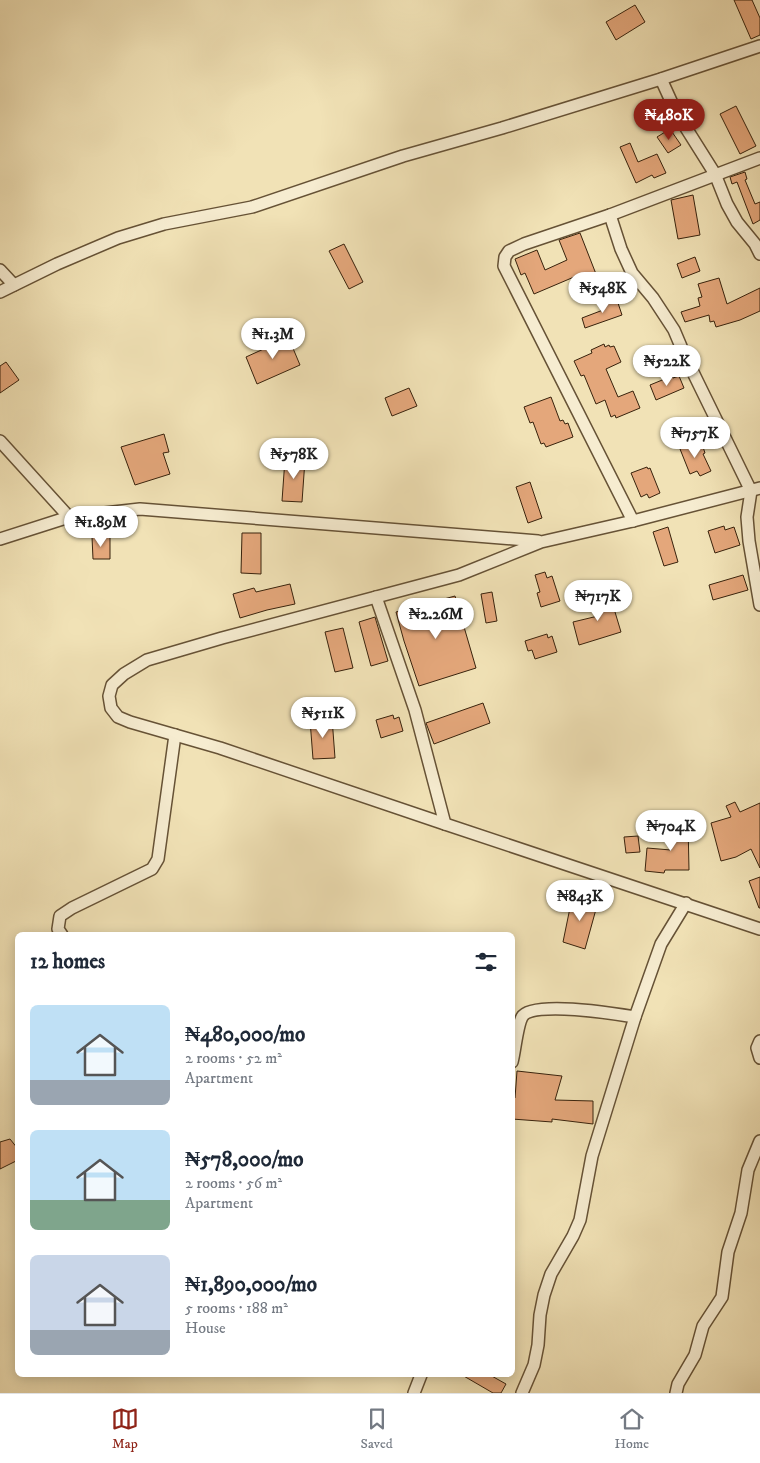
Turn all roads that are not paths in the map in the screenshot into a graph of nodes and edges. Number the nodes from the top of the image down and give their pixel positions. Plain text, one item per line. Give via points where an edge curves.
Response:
1 (760, 46) edge
2 (661, 79) junction
3 (760, 158) edge
4 (715, 174) junction
5 (610, 215) junction
6 (760, 254) edge
7 (0, 270) edge
8 (14, 285) junction
9 (0, 292) edge
10 (0, 441) edge
11 (756, 489) edge
12 (69, 517) junction
13 (632, 521) junction
14 (0, 539) edge
15 (541, 542) junction
16 (376, 597) junction
17 (760, 605) edge
18 (175, 735) junction
19 (445, 824) junction
20 (686, 904) junction
21 (760, 929) edge
22 (60, 932) edge
23 (635, 1017) junction
24 (760, 1041) edge
25 (515, 1048) edge
26 (760, 1058) edge
27 (760, 1141) edge
28 (419, 1377) edge
29 (414, 1393) edge
30 (522, 1393) edge
31 (676, 1393) edge

1 - 2 street
2 - 4 street via 676,112
2 - 8 street via 403,156 252,207 164,224 118,238
3 - 4 street
4 - 5 street
4 - 6 street via 737,222 756,244
5 - 11 street via 632,273 674,330
5 - 13 street via 510,251 504,266
7 - 8 street
8 - 9 street
10 - 12 street
11 - 13 street
11 - 17 street via 747,517
12 - 14 street
12 - 15 street via 140,509
13 - 15 street
15 - 16 street via 460,575
16 - 18 street via 148,660 112,685 109,696 111,708 118,717
16 - 19 street via 415,710
18 - 19 street
18 - 22 street via 158,859 146,873 60,916
19 - 20 street
20 - 21 street
20 - 23 street via 661,944
23 - 25 street via 580,1010 530,1010 522,1017
23 - 30 street via 592,1156 580,1220 544,1294 534,1365
24 - 26 street via 757,1048
27 - 31 street via 748,1170 741,1213 727,1258 722,1297 703,1326
28 - 29 street

